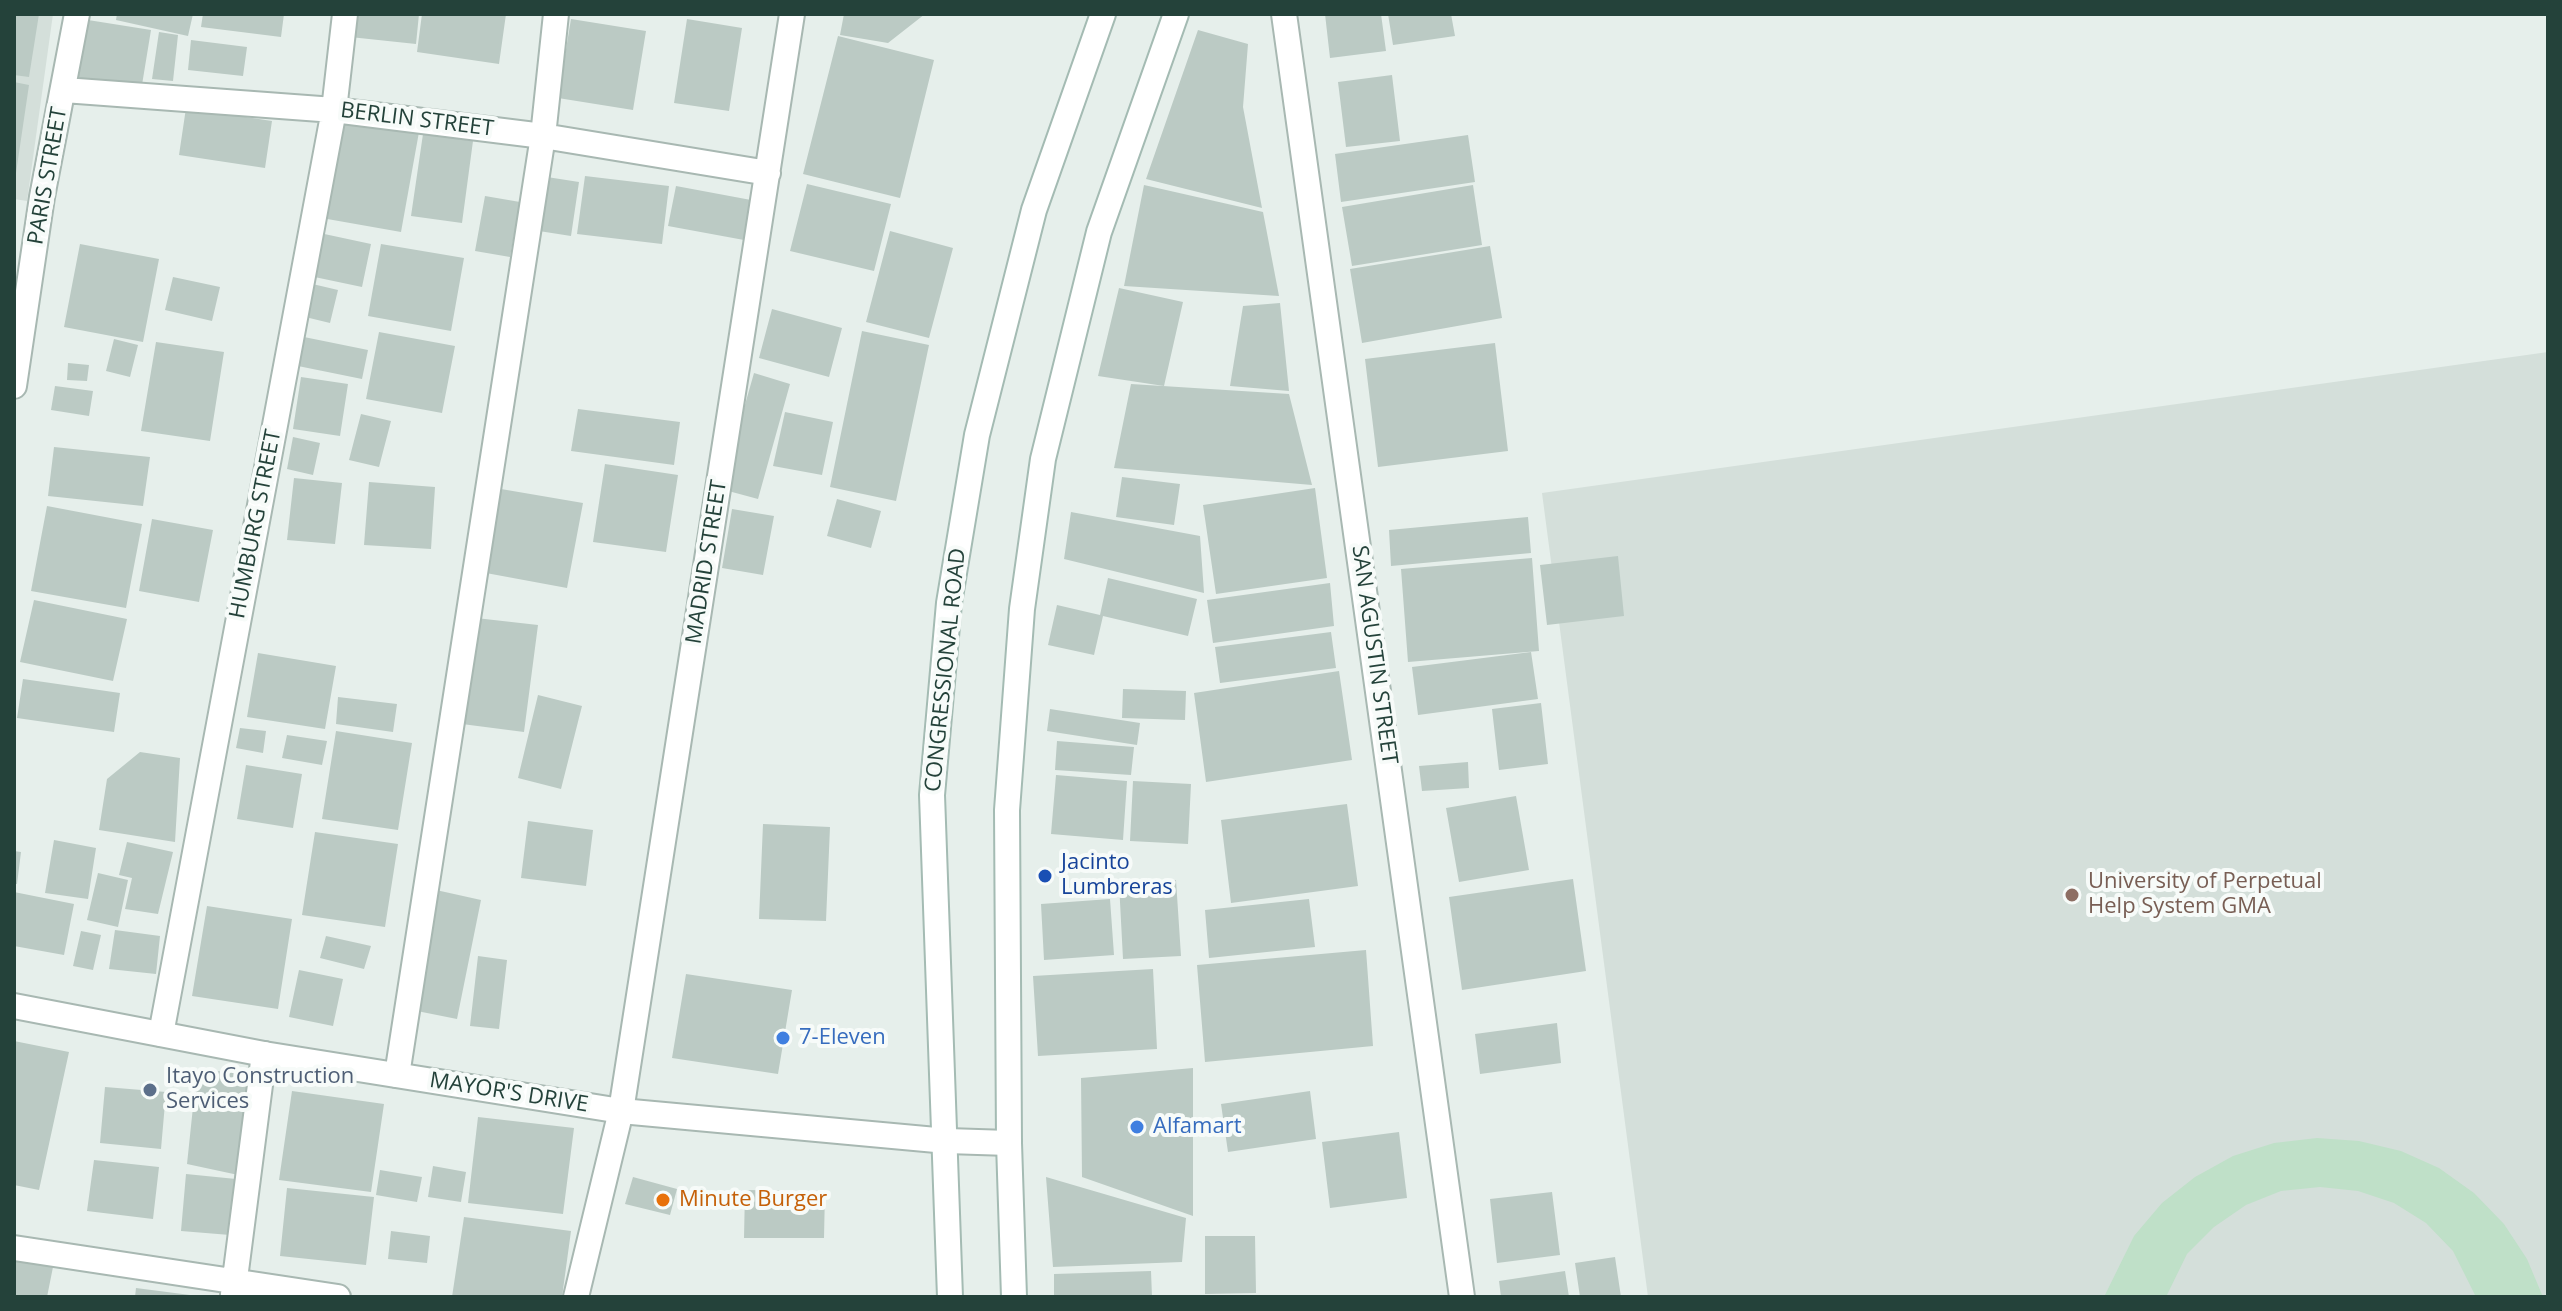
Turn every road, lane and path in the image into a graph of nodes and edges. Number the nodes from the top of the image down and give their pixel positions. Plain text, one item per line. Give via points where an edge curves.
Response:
1 (77, 14) edge
2 (345, 14) edge
3 (556, 14) edge
4 (792, 14) edge
5 (1103, 14) edge
6 (1176, 14) edge
7 (1284, 14) edge
8 (64, 90) junction
9 (334, 110) junction
10 (543, 136) junction
11 (768, 173) junction
12 (24, 264) edge
13 (14, 386) edge
14 (14, 1006) edge
15 (161, 1034) junction
16 (264, 1054) junction
17 (397, 1075) junction
18 (621, 1111) junction
19 (947, 1141) junction
20 (1009, 1143) junction
21 (14, 1248) edge
22 (233, 1289) edge
23 (338, 1297) edge
24 (576, 1297) edge
25 (950, 1297) edge
26 (1014, 1297) edge
27 (1462, 1297) edge

1 - 8 street, PARIS STREET
2 - 9 street, HUMBURG STREET
3 - 10 street
4 - 11 street, MADRID STREET
5 - 19 street, CONGRESSIONAL ROAD via 1034,210 977,435 949,603 932,795
6 - 20 street via 1099,232 1043,459 1022,609 1007,810
7 - 27 street, SAN AGUSTIN STREET
8 - 9 street, BERLIN STREET
8 - 12 street, PARIS STREET
9 - 10 street, BERLIN STREET
9 - 15 street, HUMBURG STREET
10 - 11 street, BERLIN STREET
10 - 17 street
11 - 18 street, MADRID STREET
12 - 13 street, PARIS STREET
14 - 15 street, MAYOR'S DRIVE
15 - 16 street, MAYOR'S DRIVE
16 - 17 street, MAYOR'S DRIVE
16 - 22 street
17 - 18 street, MAYOR'S DRIVE
18 - 19 street, MAYOR'S DRIVE
18 - 24 street, MADRID STREET
19 - 20 street, MAYOR'S DRIVE
19 - 25 street, CONGRESSIONAL ROAD
20 - 26 street
21 - 22 street
22 - 23 street

